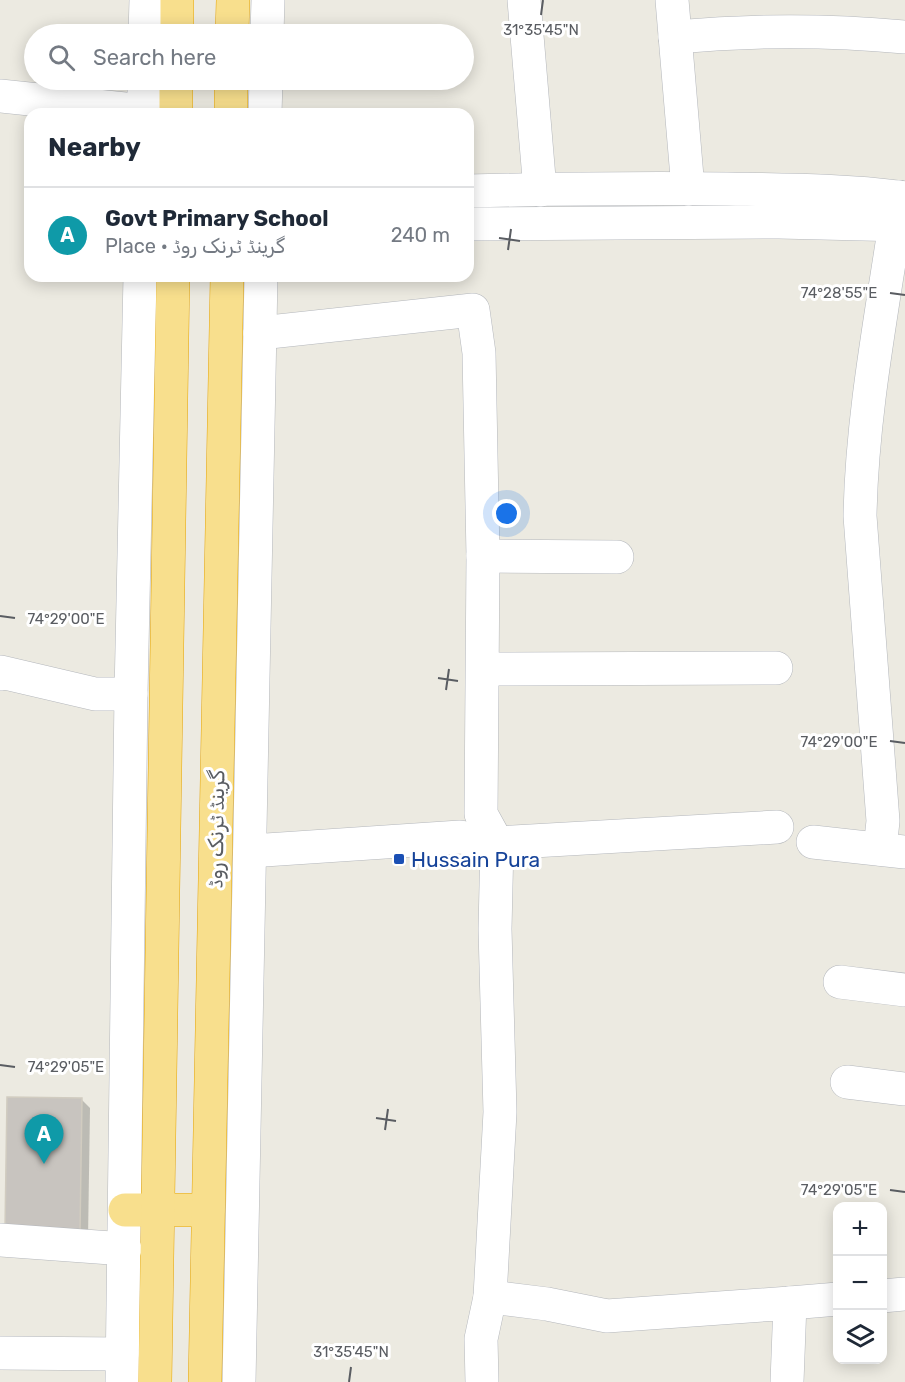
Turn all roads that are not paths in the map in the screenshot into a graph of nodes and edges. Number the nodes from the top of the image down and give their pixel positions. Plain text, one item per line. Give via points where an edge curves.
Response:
1 (146, 0) edge
2 (177, 0) edge
3 (233, 0) edge
4 (268, 0) edge
5 (524, 0) edge
6 (672, 0) edge
7 (145, 24) edge
8 (177, 24) edge
9 (232, 24) edge
10 (267, 24) edge
11 (675, 37) junction
12 (905, 37) edge
13 (166, 90) edge
14 (231, 90) edge
15 (266, 90) edge
16 (0, 96) edge
17 (152, 105) edge
18 (231, 108) edge
19 (265, 108) edge
20 (688, 189) junction
21 (540, 190) junction
22 (474, 191) edge
23 (901, 211) edge
24 (474, 224) edge
25 (140, 282) edge
26 (173, 282) edge
27 (227, 282) edge
28 (261, 282) edge
29 (260, 333) junction
30 (483, 556) junction
31 (617, 557) dead end
32 (776, 668) dead end
33 (483, 669) junction
34 (0, 673) edge
35 (131, 694) junction
36 (777, 827) dead end
37 (813, 842) dead end
38 (497, 843) junction
39 (250, 851) junction
40 (892, 851) edge
41 (840, 982) dead end
42 (905, 990) edge
43 (847, 1083) dead end
44 (905, 1089) edge
45 (125, 1210) junction
46 (159, 1210) junction
47 (208, 1210) junction
48 (0, 1240) edge
49 (125, 1249) junction
50 (242, 1249) junction
51 (207, 1250) junction
52 (905, 1294) edge
53 (887, 1296) edge
54 (490, 1297) junction
55 (833, 1299) edge
56 (790, 1303) junction
57 (0, 1353) edge
58 (122, 1368) edge
59 (155, 1382) edge
60 (205, 1382) edge
61 (239, 1382) edge
62 (482, 1382) edge
63 (788, 1382) edge

1 - 7 street
2 - 8 highway
3 - 9 highway
4 - 10 street
5 - 21 street
6 - 11 street
11 - 12 street via 796,31
11 - 20 street
13 - 17 highway
14 - 18 highway
15 - 19 street
16 - 17 street
20 - 21 street
20 - 23 street via 854,192
21 - 22 street
23 - 24 street via 767,222
23 - 40 street via 865,432 860,506 883,821
25 - 35 street
26 - 46 highway
27 - 47 highway, گرینڈ ٹرنک روڈ
28 - 29 street
29 - 30 street via 473,310 479,353
29 - 39 street
30 - 31 street
30 - 33 street
32 - 33 street
33 - 38 street via 481,814
34 - 35 street via 95,694
35 - 45 street
36 - 38 street
37 - 40 street
38 - 39 street via 460,837
38 - 54 street via 500,1112
39 - 50 street
41 - 42 street
43 - 44 street
45 - 46 highway
45 - 49 street
46 - 47 highway
46 - 59 highway
47 - 51 highway, گرینڈ ٹرنک روڈ
48 - 49 street
49 - 58 street
50 - 51 street
50 - 61 street
51 - 60 highway, گرینڈ ٹرنک روڈ
52 - 53 street
54 - 56 street via 607,1316
54 - 62 street via 481,1339
55 - 56 street
56 - 63 street
57 - 58 street

